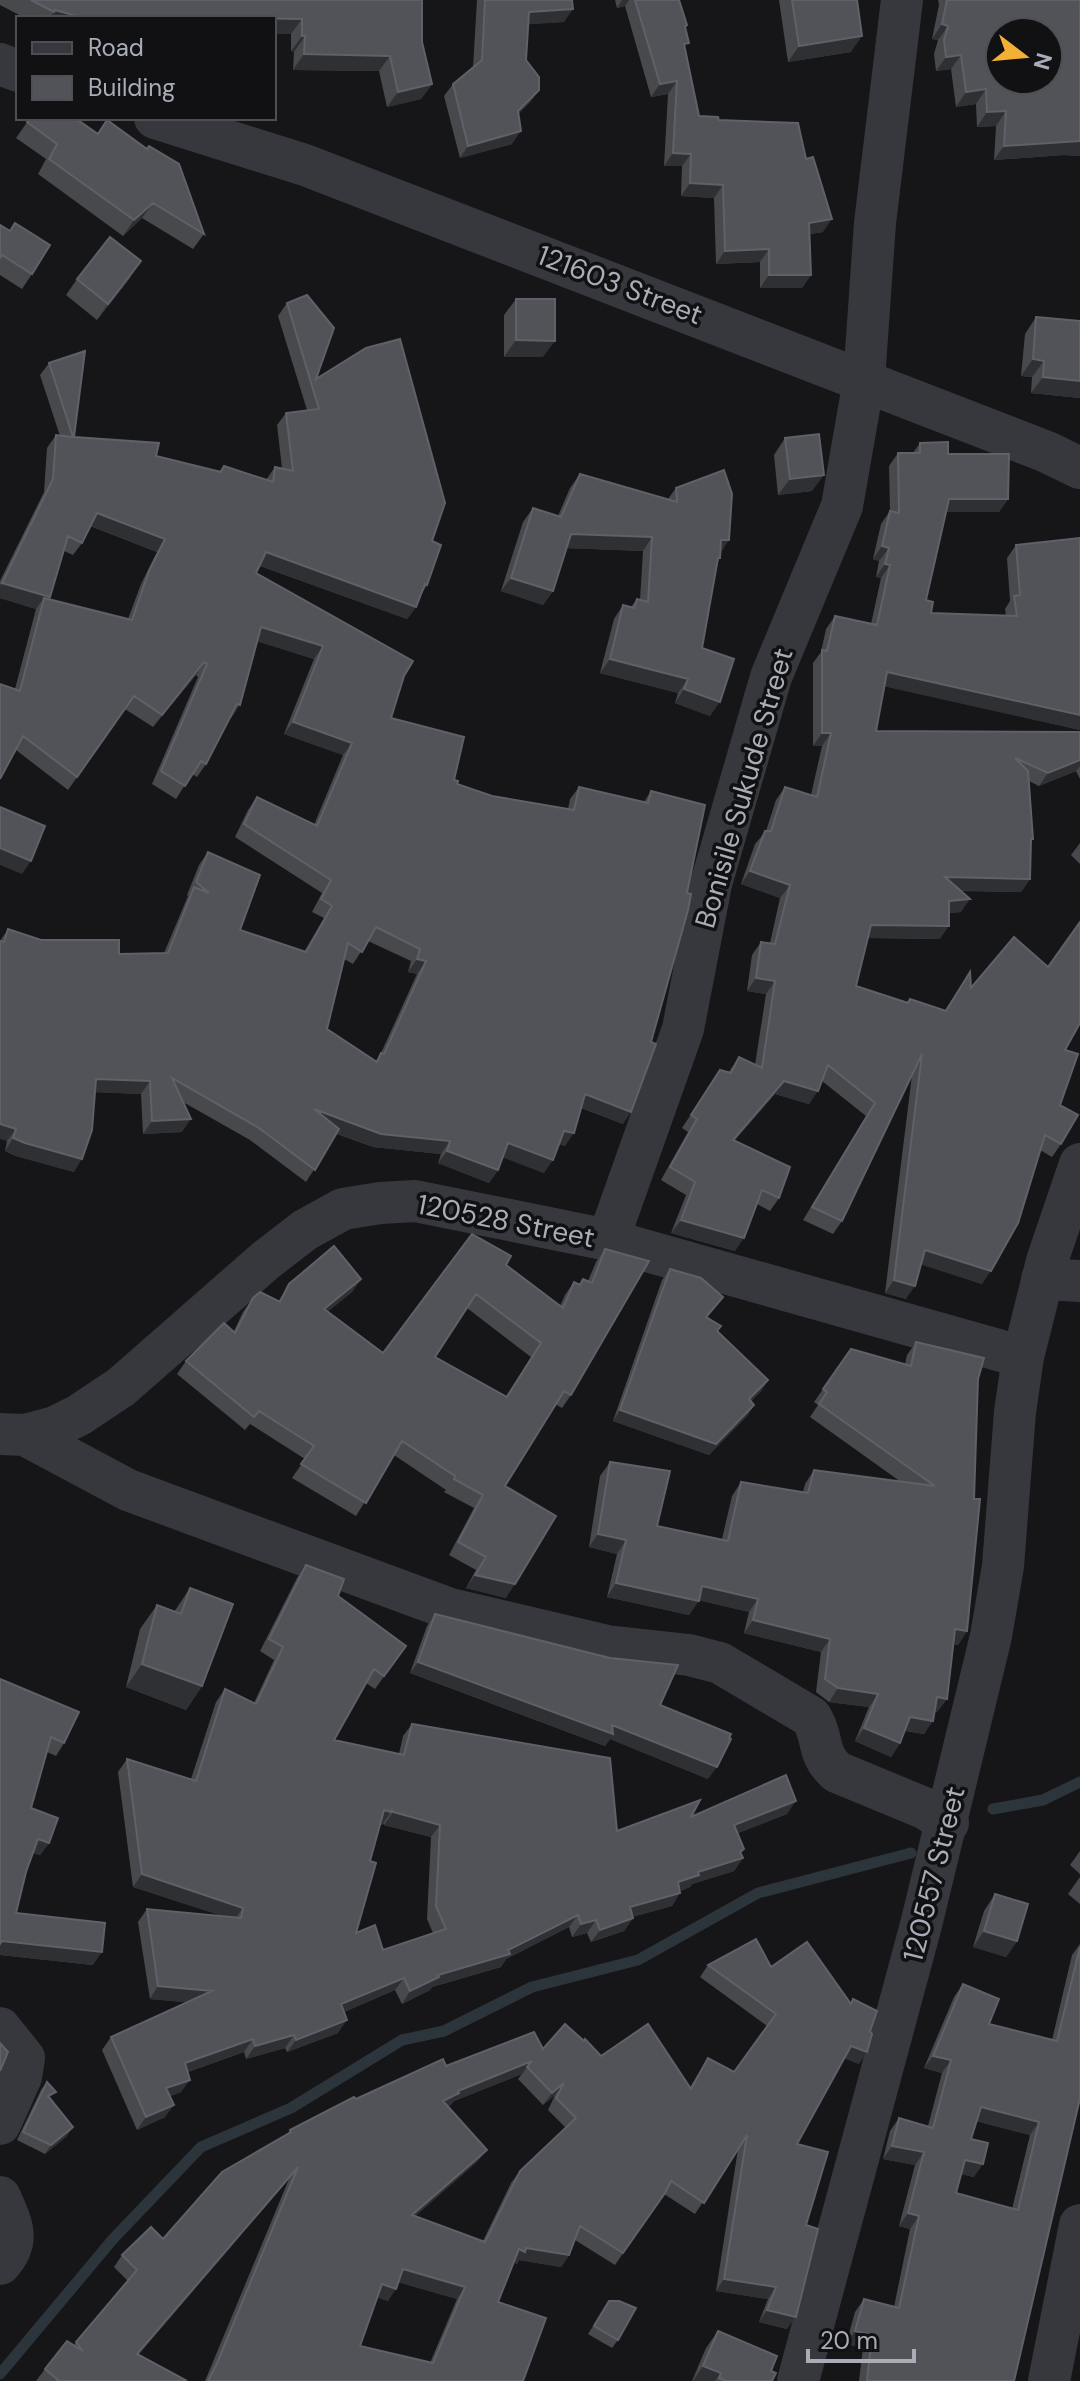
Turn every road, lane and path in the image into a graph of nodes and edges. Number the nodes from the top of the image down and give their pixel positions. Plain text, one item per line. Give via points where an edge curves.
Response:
1 (902, 0) edge
2 (161, 120) edge
3 (864, 380) junction
4 (1080, 468) edge
5 (1080, 1164) edge
6 (608, 1240) junction
7 (1061, 1280) edge
8 (1023, 1357) junction
9 (12, 1434) edge
10 (948, 1823) junction
11 (0, 2028) edge
12 (0, 2124) edge
13 (0, 2197) edge
14 (1080, 2225) edge
15 (0, 2264) edge
16 (798, 2381) edge
17 (1049, 2381) edge

1 - 3 street, Bonisile Sukude Street via 875,223
2 - 3 street, 121603 Street via 319,170
3 - 4 street, 121603 Street
3 - 6 street, Bonisile Sukude Street via 842,506 771,677 711,884 683,1029
5 - 7 street, 120557 Street
6 - 8 street, 120528 Street
6 - 9 street, 120528 Street via 415,1201 343,1209 266,1260 121,1387 55,1427
7 - 8 street, 120557 Street
8 - 10 street, 120557 Street via 999,1600
9 - 10 street via 128,1490 450,1609 607,1646 720,1663 811,1717 819,1730 820,1750 837,1772
10 - 16 street, 120557 Street
11 - 12 street via 24,2058
13 - 15 street via 14,2242
14 - 17 street

